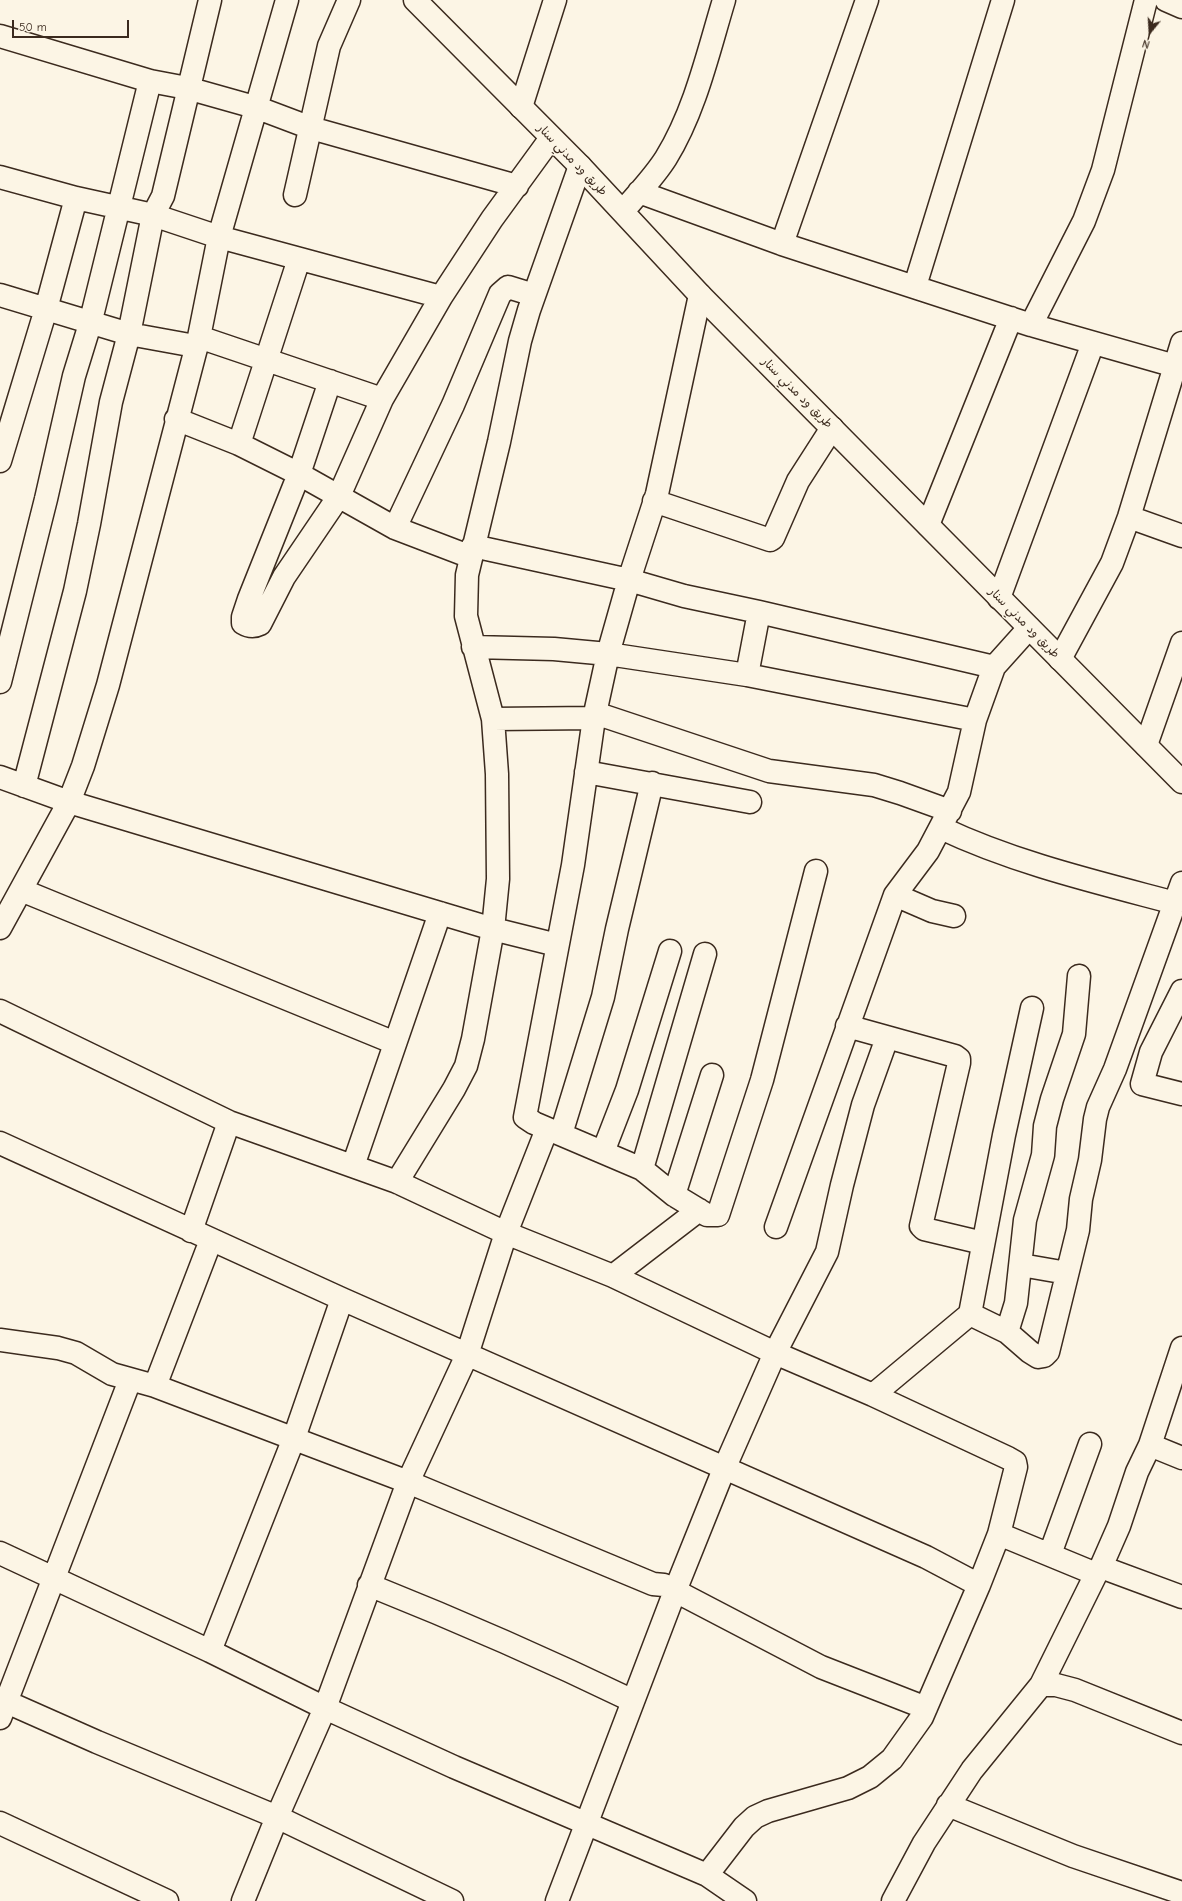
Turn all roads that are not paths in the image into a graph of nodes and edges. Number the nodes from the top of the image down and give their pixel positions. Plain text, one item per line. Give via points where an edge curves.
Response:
1 (210, 0) edge
2 (288, 0) edge
3 (348, 0) edge
4 (415, 0) edge
5 (555, 0) edge
6 (724, 0) edge
7 (867, 0) edge
8 (1004, 0) edge
9 (1146, 0) edge
10 (1166, 0) edge
11 (1182, 7) edge
12 (0, 36) edge
13 (150, 81) junction
14 (187, 88) junction
15 (521, 107) junction
16 (258, 108) junction
17 (311, 128) junction
18 (551, 138) junction
19 (580, 166) junction
20 (0, 177) edge
21 (517, 186) junction
22 (639, 192) junction
23 (295, 195) dead end
24 (76, 198) junction
25 (120, 208) junction
26 (622, 212) junction
27 (153, 215) junction
28 (219, 237) junction
29 (782, 244) junction
30 (299, 259) junction
31 (915, 286) junction
32 (534, 295) junction
33 (700, 295) junction
34 (0, 296) edge
35 (441, 297) junction
36 (46, 310) junction
37 (1010, 318) junction
38 (90, 324) junction
39 (1031, 325) junction
40 (129, 334) junction
41 (197, 341) junction
42 (1092, 342) junction
43 (1182, 343) edge
44 (267, 360) junction
45 (1179, 367) edge
46 (330, 381) junction
47 (382, 400) junction
48 (176, 420) junction
49 (832, 428) junction
50 (239, 444) junction
51 (0, 461) edge
52 (299, 474) junction
53 (339, 496) junction
54 (654, 502) junction
55 (1129, 517) junction
56 (928, 525) junction
57 (395, 528) junction
58 (1182, 536) edge
59 (472, 551) junction
60 (629, 580) junction
61 (999, 598) junction
62 (759, 612) junction
63 (1029, 628) junction
64 (1182, 643) edge
65 (473, 647) junction
66 (608, 654) junction
67 (1060, 660) junction
68 (994, 667) junction
69 (747, 675) junction
70 (0, 682) edge
71 (594, 716) junction
72 (493, 719) junction
73 (975, 720) junction
74 (1146, 745) junction
75 (586, 772) junction
76 (0, 777) edge
77 (1182, 782) edge
78 (652, 783) junction
79 (24, 786) junction
80 (69, 802) junction
81 (750, 802) dead end
82 (945, 820) junction
83 (816, 872) dead end
84 (21, 890) junction
85 (1178, 893) edge
86 (894, 895) junction
87 (440, 913) junction
88 (954, 916) dead end
89 (0, 928) edge
90 (493, 929) junction
91 (557, 945) junction
92 (670, 951) dead end
93 (705, 954) dead end
94 (1079, 976) dead end
95 (1182, 991) edge
96 (1032, 1008) dead end
97 (0, 1011) edge
98 (847, 1026) junction
99 (887, 1038) junction
100 (395, 1043) junction
101 (712, 1075) dead end
102 (1182, 1094) edge
103 (230, 1122) junction
104 (554, 1132) junction
105 (0, 1143) edge
106 (604, 1152) junction
107 (353, 1166) junction
108 (642, 1169) junction
109 (397, 1182) junction
110 (674, 1195) junction
111 (699, 1210) junction
112 (776, 1227) dead end
113 (191, 1231) junction
114 (506, 1234) junction
115 (211, 1240) junction
116 (983, 1242) junction
117 (1021, 1265) junction
118 (1067, 1273) junction
119 (613, 1276) junction
120 (342, 1299) junction
121 (970, 1314) junction
122 (1007, 1332) junction
123 (0, 1340) edge
124 (1182, 1348) edge
125 (467, 1354) junction
126 (775, 1354) junction
127 (130, 1380) junction
128 (155, 1386) junction
129 (873, 1395) junction
130 (294, 1438) junction
131 (1090, 1444) dead end
132 (1150, 1445) junction
133 (1182, 1458) edge
134 (724, 1469) junction
135 (408, 1482) junction
136 (999, 1534) junction
137 (0, 1553) edge
138 (1050, 1554) junction
139 (1099, 1571) junction
140 (55, 1578) junction
141 (370, 1585) junction
142 (980, 1585) junction
143 (675, 1591) junction
144 (1182, 1596) edge
145 (210, 1652) junction
146 (1041, 1685) junction
147 (633, 1701) junction
148 (2, 1706) edge
149 (325, 1708) junction
150 (926, 1708) junction
151 (1182, 1733) edge
152 (948, 1805) junction
153 (277, 1817) junction
154 (0, 1823) edge
155 (587, 1824) junction
156 (706, 1875) junction
157 (1182, 1893) edge
158 (167, 1901) edge
159 (243, 1901) edge
160 (452, 1901) edge
161 (557, 1901) edge
162 (745, 1901) edge
163 (893, 1901) edge

1 - 14 main road
2 - 16 main road
3 - 17 main road via 329,46
4 - 15 main road, طريق ود مدني سنار
5 - 15 main road
6 - 22 main road via 696,93 680,130 666,158
7 - 29 main road
8 - 31 main road
9 - 39 main road via 1096,193
10 - 11 main road
12 - 13 main road
13 - 14 main road
13 - 25 main road
14 - 16 main road
14 - 27 main road via 163,196
15 - 18 main road, طريق ود مدني سنار
16 - 17 main road
16 - 28 main road
17 - 21 main road
17 - 23 main road
18 - 19 main road, طريق ود مدني سنار
18 - 21 main road
19 - 26 main road, طريق ود مدني سنار
19 - 32 main road
20 - 24 main road
21 - 35 main road
22 - 26 main road
22 - 29 main road
24 - 25 main road
24 - 36 main road
25 - 27 main road
25 - 38 main road
26 - 33 main road, طريق ود مدني سنار
27 - 28 main road
27 - 40 main road
28 - 30 main road
28 - 41 main road
29 - 31 main road
30 - 35 main road
30 - 44 main road
31 - 37 main road
32 - 57 main road via 508,287 500,294 453,405
32 - 59 main road via 520,341 499,442
33 - 49 main road, طريق ود مدني سنار
33 - 54 main road
34 - 36 main road
35 - 47 main road
36 - 38 main road
36 - 51 main road
37 - 39 main road
37 - 56 main road
38 - 40 main road
38 - 70 main road via 74,376 43,514
39 - 42 main road
40 - 41 main road
40 - 79 main road via 111,402 90,524 75,591
41 - 44 main road
41 - 48 main road
42 - 45 main road
42 - 61 main road
43 - 45 main road
44 - 46 main road
44 - 50 main road
45 - 55 main road
46 - 47 main road
46 - 52 main road
47 - 53 main road
48 - 50 main road
48 - 80 main road via 108,685
49 - 54 main road via 798,481 770,540
49 - 56 main road, طريق ود مدني سنار
50 - 52 main road
52 - 53 main road
52 - 53 main road via 249,599 243,617 243,623 246,625 260,624 284,578
53 - 57 main road
54 - 60 main road
55 - 58 main road
55 - 67 main road via 1112,563
56 - 61 main road, طريق ود مدني سنار
57 - 59 main road
59 - 60 main road
59 - 65 main road via 465,597 466,616
60 - 62 main road via 684,596
60 - 66 main road
61 - 63 main road, طريق ود مدني سنار
62 - 68 main road
62 - 69 main road
63 - 67 main road, طريق ود مدني سنار
63 - 68 main road
64 - 74 main road
65 - 66 main road via 554,649
65 - 72 main road
66 - 69 main road
66 - 71 main road
67 - 74 main road, طريق ود مدني سنار
68 - 73 main road
69 - 73 main road
71 - 72 main road
71 - 75 main road
71 - 82 main road via 769,771 874,785 900,792
72 - 90 main road via 497,774 498,879
73 - 82 main road via 963,779
74 - 77 main road, طريق ود مدني سنار
75 - 78 main road
75 - 91 main road via 573,865
76 - 79 main road
78 - 81 main road
78 - 104 main road via 603,997
79 - 80 main road
80 - 84 main road
80 - 87 main road
82 - 85 main road via 988,850
82 - 86 main road via 928,851
83 - 111 main road via 762,1080 721,1208 718,1215 713,1216
84 - 89 main road
84 - 100 main road
85 - 118 main road via 1118,1062 1096,1113 1090,1160 1080,1199 1078,1230
86 - 88 main road via 932,911
86 - 98 main road
87 - 90 main road
87 - 100 main road
90 - 91 main road
90 - 109 main road via 466,1066
91 - 104 main road via 525,1108 525,1117
92 - 106 main road via 629,1083
93 - 108 main road
94 - 117 main road via 1074,1034 1045,1126 1043,1155 1025,1220
95 - 102 main road via 1151,1052 1142,1084
96 - 116 main road
97 - 103 main road
98 - 99 main road
98 - 112 main road
99 - 116 main road via 955,1056 959,1060 921,1226 924,1229
99 - 126 main road via 863,1104 827,1252
100 - 107 main road
101 - 110 main road
103 - 107 main road
103 - 113 main road
104 - 106 main road
104 - 114 main road
105 - 113 main road
106 - 108 main road
107 - 109 main road
108 - 110 main road
109 - 114 main road
110 - 111 main road
111 - 119 main road
113 - 115 main road
114 - 119 main road
114 - 125 main road
115 - 120 main road
115 - 128 main road
116 - 121 main road
117 - 118 main road
117 - 122 main road via 1016,1303
118 - 122 main road via 1048,1352 1044,1356 1038,1357 1030,1352
119 - 126 main road
120 - 125 main road
120 - 130 main road
121 - 122 main road
121 - 129 main road
123 - 127 main road via 76,1353 112,1374
124 - 132 main road
125 - 134 main road
125 - 135 main road
126 - 129 main road
126 - 134 main road
127 - 128 main road
127 - 140 main road
128 - 130 main road
129 - 136 main road via 1015,1462 1016,1467
130 - 135 main road
130 - 145 main road
131 - 138 main road
132 - 133 main road
132 - 139 main road via 1137,1472 1124,1516
134 - 142 main road via 926,1557
134 - 143 main road
135 - 141 main road
135 - 143 main road
136 - 138 main road
136 - 142 main road
137 - 140 main road
138 - 139 main road
139 - 144 main road
139 - 146 main road
140 - 145 main road
140 - 148 main road
141 - 147 main road via 458,1620
141 - 149 main road
142 - 150 main road
143 - 147 main road
143 - 150 main road via 821,1667
145 - 149 main road
146 - 151 main road via 1056,1685 1075,1690
146 - 152 main road via 972,1770
147 - 155 main road
148 - 153 main road
149 - 153 main road
149 - 155 main road
150 - 156 main road via 892,1759 870,1778 848,1788 754,1817
152 - 157 main road via 1074,1856
152 - 163 main road
153 - 159 main road
153 - 160 main road
154 - 158 main road
155 - 156 main road
155 - 161 main road
156 - 162 main road

